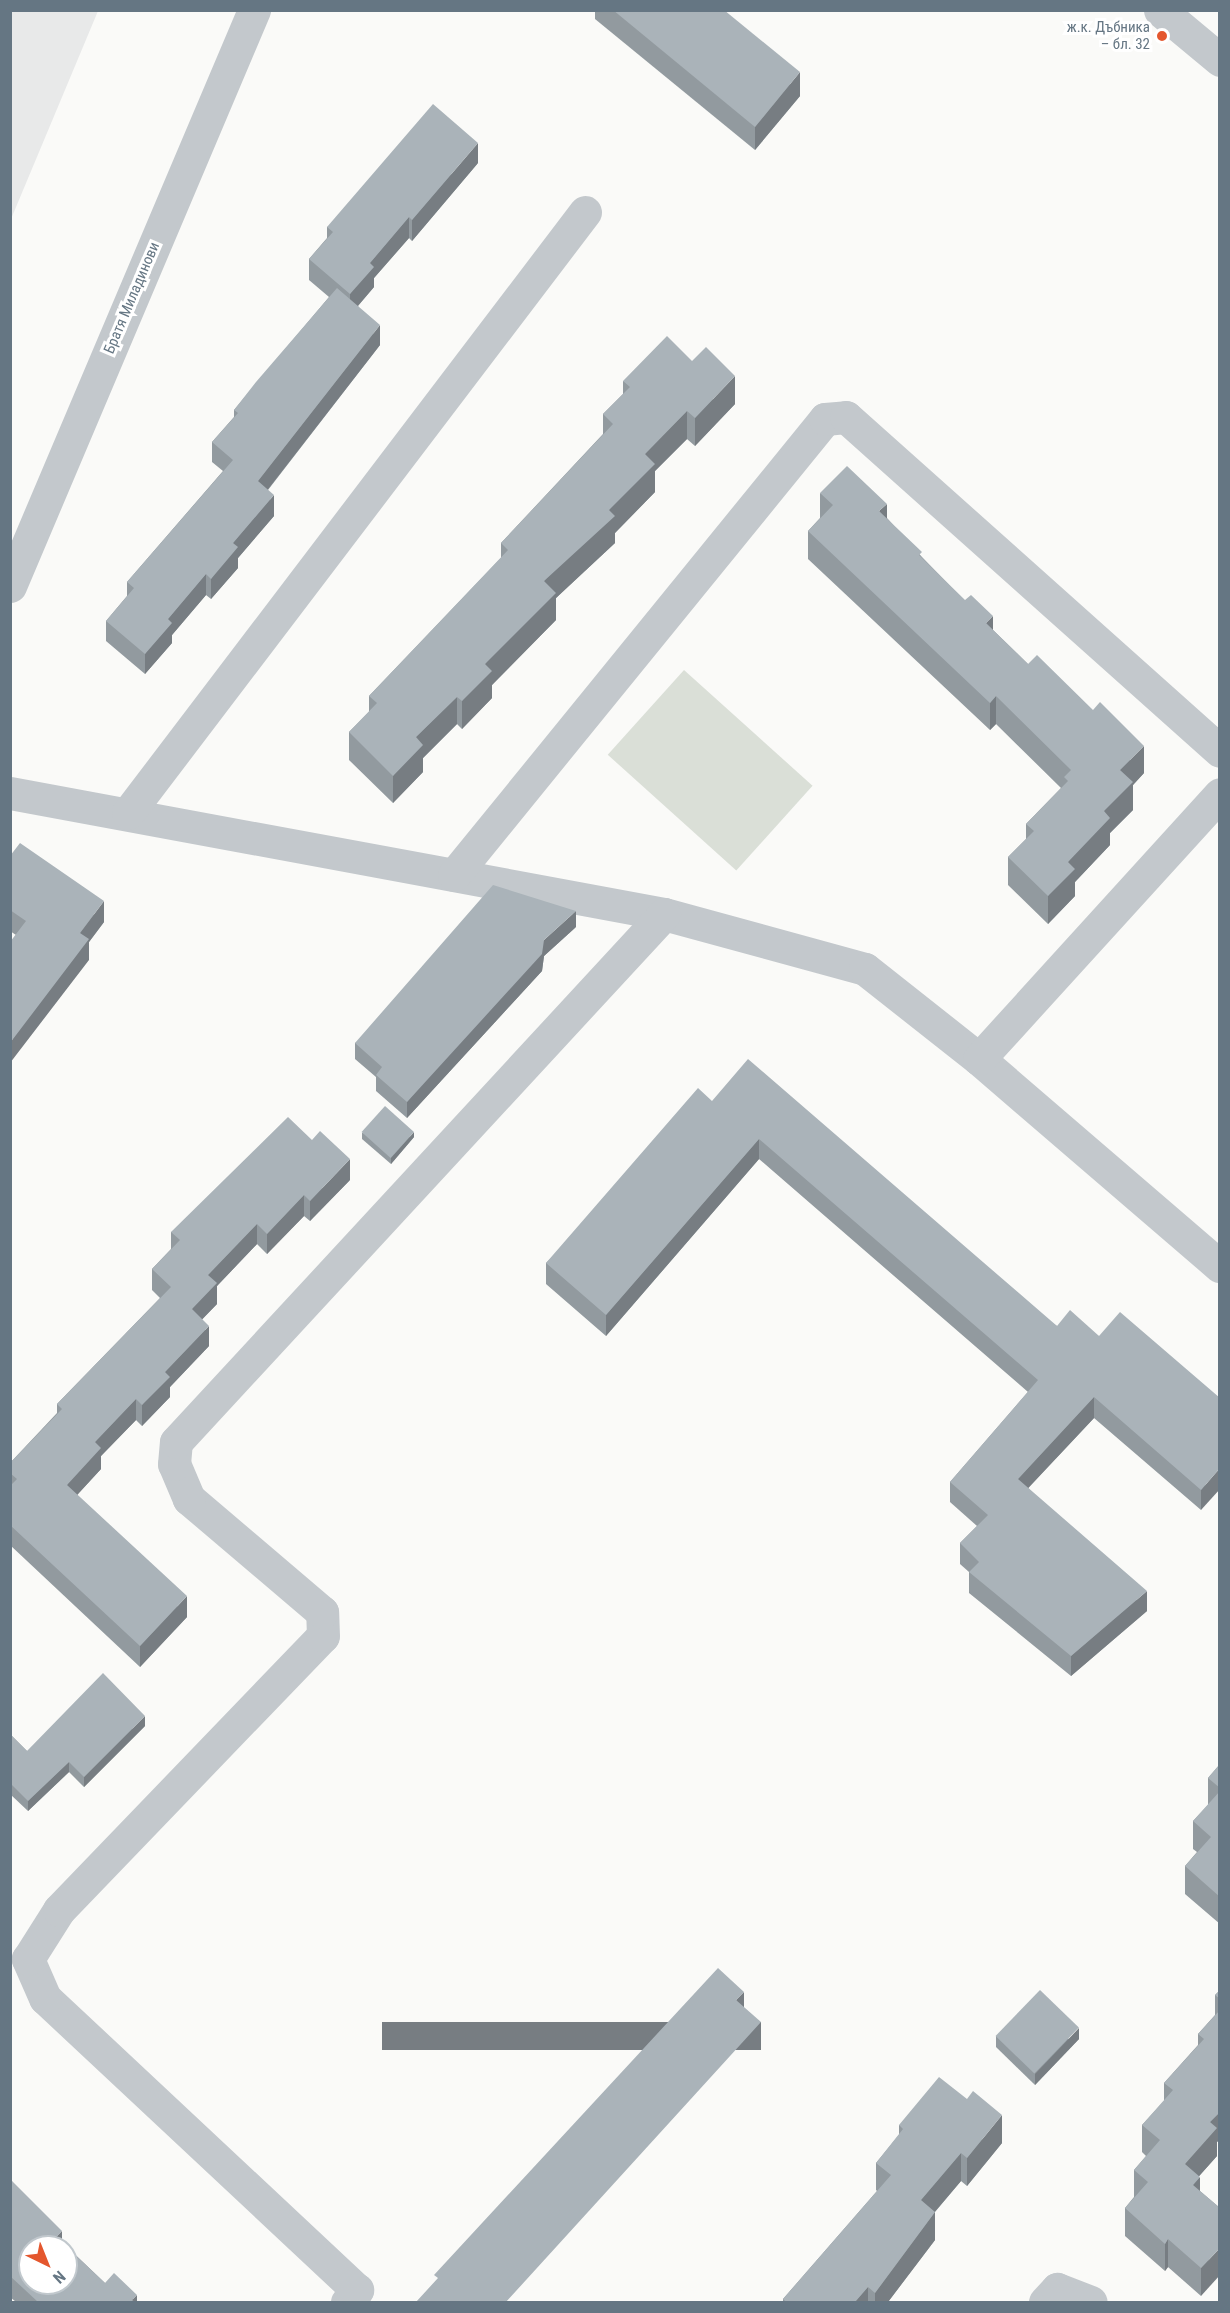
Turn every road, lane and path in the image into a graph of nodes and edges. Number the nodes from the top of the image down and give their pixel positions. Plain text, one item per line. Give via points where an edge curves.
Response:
1 (255, 10) edge
2 (1160, 10) edge
3 (1220, 60) edge
4 (585, 212) dead end
5 (10, 586) edge
6 (1220, 751) edge
7 (10, 793) edge
8 (1220, 794) edge
9 (128, 813) junction
10 (454, 875) junction
11 (664, 914) junction
12 (979, 1059) junction
13 (1220, 1266) edge
14 (347, 2302) edge
15 (1045, 2302) edge
16 (1091, 2302) edge

1 - 5 street, Братя Миладинови
2 - 3 street
4 - 9 street
6 - 10 street via 846,417 825,419
7 - 9 street
8 - 12 street
9 - 10 street
10 - 11 street
11 - 12 street via 865,969
11 - 14 street via 176,1442 174,1464 189,1499 322,1612 323,1636 59,1910 28,1959 45,1998 357,2290
12 - 13 street
15 - 16 street via 1057,2289

